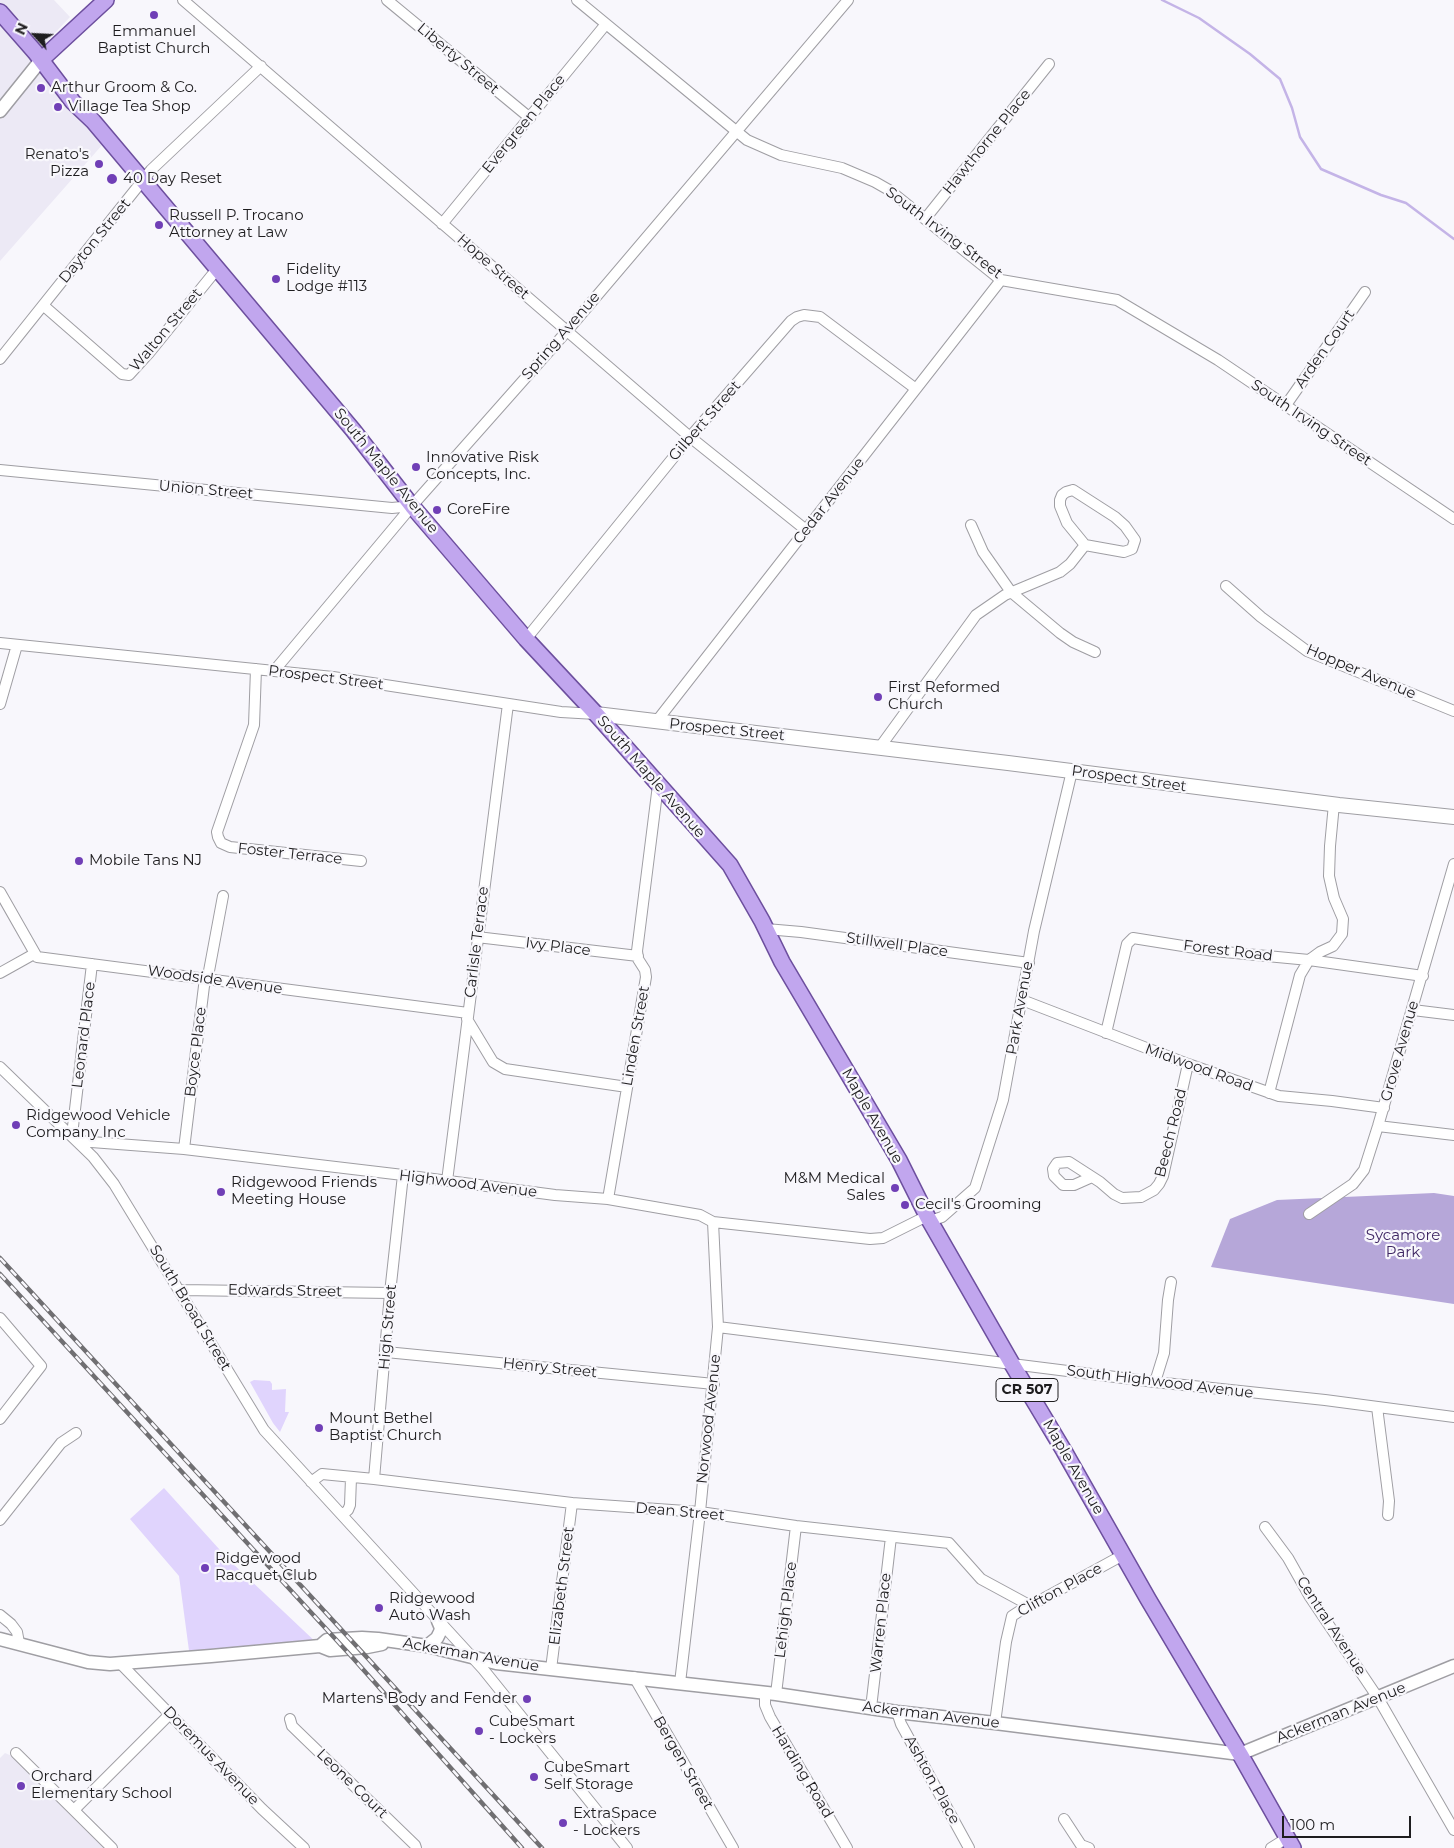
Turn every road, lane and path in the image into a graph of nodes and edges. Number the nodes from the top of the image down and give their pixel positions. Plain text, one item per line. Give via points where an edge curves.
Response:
1 (106, 0) edge
2 (183, 0) edge
3 (387, 0) edge
4 (577, 0) edge
5 (848, 0) edge
6 (0, 12) edge
7 (606, 24) junction
8 (41, 60) junction
9 (1049, 64) dead end
10 (261, 66) junction
11 (0, 111) edge
12 (530, 118) junction
13 (735, 131) junction
14 (143, 180) junction
15 (925, 219) junction
16 (442, 224) junction
17 (217, 269) junction
18 (1001, 280) junction
19 (1365, 292) dead end
20 (44, 306) junction
21 (567, 331) junction
22 (0, 359) edge
23 (916, 389) junction
24 (1286, 405) junction
25 (690, 436) junction
26 (0, 470) edge
27 (412, 506) junction
28 (1454, 519) edge
29 (971, 526) dead end
30 (806, 530) junction
31 (1085, 544) junction
32 (1226, 586) dead end
33 (1011, 592) junction
34 (526, 639) junction
35 (0, 643) edge
36 (17, 645) junction
37 (1095, 652) dead end
38 (256, 669) junction
39 (274, 671) junction
40 (0, 704) edge
41 (508, 704) junction
42 (1454, 711) edge
43 (596, 714) junction
44 (656, 722) junction
45 (880, 747) junction
46 (1072, 771) junction
47 (658, 785) junction
48 (1334, 804) junction
49 (1454, 817) edge
50 (361, 861) dead end
51 (1454, 864) edge
52 (0, 892) edge
53 (223, 896) dead end
54 (766, 929) junction
55 (477, 937) junction
56 (34, 954) junction
57 (638, 956) junction
58 (1309, 960) junction
59 (1029, 963) junction
60 (92, 964) junction
61 (0, 973) edge
62 (1422, 976) junction
63 (206, 979) junction
64 (1022, 1000) junction
65 (1413, 1010) junction
66 (1454, 1015) edge
67 (467, 1016) junction
68 (1106, 1032) junction
69 (1188, 1064) junction
70 (0, 1067) edge
71 (626, 1087) junction
72 (1269, 1093) junction
73 (1384, 1108) junction
74 (1378, 1126) junction
75 (1454, 1135) edge
76 (75, 1138) junction
77 (184, 1150) junction
78 (403, 1175) junction
79 (1092, 1177) dead end
80 (448, 1181) junction
81 (608, 1199) junction
82 (1309, 1214) dead end
83 (929, 1218) junction
84 (710, 1220) junction
85 (1172, 1282) dead end
86 (180, 1290) junction
87 (390, 1293) junction
88 (0, 1318) edge
89 (718, 1327) junction
90 (386, 1352) junction
91 (1012, 1364) junction
92 (1155, 1382) junction
93 (714, 1384) junction
94 (1377, 1407) junction
95 (1454, 1417) edge
96 (0, 1418) edge
97 (76, 1433) dead end
98 (351, 1478) junction
99 (374, 1479) junction
100 (311, 1482) junction
101 (572, 1503) junction
102 (700, 1512) junction
103 (342, 1515) junction
104 (1388, 1515) dead end
105 (0, 1520) edge
106 (796, 1526) junction
107 (1265, 1527) dead end
108 (891, 1537) junction
109 (1123, 1555) junction
110 (1029, 1605) junction
111 (0, 1615) edge
112 (438, 1621) junction
113 (0, 1639) edge
114 (20, 1643) junction
115 (427, 1646) junction
116 (473, 1658) junction
117 (120, 1663) junction
118 (1454, 1666) edge
119 (551, 1669) junction
120 (634, 1677) junction
121 (680, 1683) junction
122 (770, 1694) junction
123 (1378, 1698) junction
124 (871, 1708) junction
125 (898, 1712) junction
126 (171, 1713) junction
127 (290, 1719) dead end
128 (995, 1722) junction
129 (16, 1753) dead end
130 (1240, 1754) junction
131 (74, 1810) junction
132 (1064, 1819) dead end
133 (1454, 1830) edge
134 (1290, 1843) edge
135 (112, 1848) edge
136 (304, 1848) edge
137 (416, 1848) edge
138 (627, 1848) edge
139 (733, 1848) edge
140 (847, 1848) edge
141 (969, 1848) edge
142 (1089, 1848) edge
143 (1271, 1848) edge

1 - 8 main road
2 - 10 street, Hope Street
3 - 12 street, Liberty Street
4 - 7 street, South Irving Street
5 - 13 street, Spring Avenue
6 - 8 main road, CR 507
7 - 12 street, Evergreen Place
7 - 13 street, South Irving Street
8 - 11 street
8 - 14 main road, South Maple Avenue / CR 507 via 73,102
9 - 15 street, Hawthorne Place
10 - 14 street, Dayton Street
10 - 16 street, Hope Street
12 - 16 street, Evergreen Place
13 - 15 street, South Irving Street via 764,149 842,168 875,182
13 - 21 street, Spring Avenue
14 - 17 main road, South Maple Avenue / CR 507
14 - 20 street, Dayton Street
15 - 18 street, South Irving Street
16 - 21 street, Hope Street
17 - 20 street, Walton Street via 129,375 122,374
17 - 27 main road, South Maple Avenue / CR 507 via 353,430
18 - 23 street, Cedar Avenue
18 - 24 street, South Irving Street via 1117,300
19 - 24 street, Arden Court
20 - 22 street, Dayton Street
21 - 25 street, Hope Street
21 - 27 street, Spring Avenue
23 - 25 street, Gilbert Street via 826,320 804,315 791,321
23 - 30 street, Cedar Avenue
24 - 28 street, South Irving Street
25 - 30 street, Hope Street
25 - 34 street, Gilbert Street
26 - 27 street, Union Street via 392,508
27 - 34 main road, South Maple Avenue / CR 507
27 - 39 street, Spring Avenue
29 - 33 street
30 - 44 street, Cedar Avenue
31 - 31 street via 1063,515 1060,500 1066,492 1073,490 1115,517 1135,540 1132,548 1124,552
31 - 33 street via 1060,572
32 - 42 street, Hopper Avenue via 1307,651
33 - 37 street via 1060,633
33 - 45 street via 976,615
34 - 43 main road, South Maple Avenue / CR 507
35 - 36 street, Prospect Street
36 - 38 street, Prospect Street
36 - 40 street
38 - 39 street, Prospect Street
38 - 50 street, Foster Terrace via 254,726 217,832 221,843 230,847
39 - 41 street, Prospect Street
41 - 43 street, Prospect Street
41 - 55 street, Carlisle Terrace
43 - 44 main road, Prospect Street
43 - 47 main road, South Maple Avenue / CR 507
44 - 45 main road, Prospect Street
45 - 46 main road, Prospect Street
46 - 48 main road, Prospect Street
46 - 59 street, Park Avenue
47 - 54 main road, South Maple Avenue / CR 507 via 730,865
47 - 57 street, Linden Street
48 - 49 main road, Prospect Street
48 - 58 street via 1329,876 1343,927 1339,940 1333,946
51 - 62 street, Grove Avenue
52 - 56 street
53 - 63 street, Boyce Place
54 - 59 street, Stillwell Place
54 - 83 main road, Maple Avenue / CR 507
55 - 57 street, Ivy Place
55 - 67 street, Carlisle Terrace
56 - 60 street, Woodside Avenue
56 - 61 street
57 - 71 street, Linden Street via 646,977
58 - 62 street, Forest Road
58 - 68 street, Forest Road via 1214,951 1133,938 1127,944
58 - 72 street via 1300,975
59 - 64 street, Park Avenue
60 - 63 street, Woodside Avenue
60 - 76 street, Leonard Place
62 - 65 street, Grove Avenue
63 - 67 street, Woodside Avenue
63 - 77 street, Boyce Place
64 - 68 street, Midwood Road
64 - 83 street, Park Avenue via 1003,1100 975,1188 942,1217
65 - 66 street
65 - 73 street, Grove Avenue
67 - 71 street via 493,1062 505,1069
67 - 80 street, Carlisle Terrace
68 - 69 street, Midwood Road
69 - 72 street, Midwood Road
69 - 79 street, Beech Road via 1159,1184 1148,1194 1131,1199 1114,1194
70 - 76 street, South Broad Street
71 - 81 street, Linden Street
72 - 73 street, Midwood Road
73 - 74 street, Grove Avenue
74 - 75 street
74 - 82 street, Grove Avenue via 1359,1178
76 - 77 street, Highwood Avenue
76 - 86 street, South Broad Street via 114,1184
77 - 78 street, Highwood Avenue
78 - 80 street, Highwood Avenue
78 - 87 street, High Street
80 - 81 street, Highwood Avenue
81 - 84 street, Highwood Avenue via 700,1214
83 - 84 street, Highwood Avenue via 870,1240
83 - 91 main road, Maple Avenue / CR 507
84 - 89 street, Norwood Avenue
85 - 92 street via 1164,1353
86 - 87 street, Edwards Street
86 - 100 street, South Broad Street via 264,1430
87 - 90 street, High Street
88 - 96 street via 41,1366
89 - 91 street, South Highwood Avenue
89 - 93 street, Norwood Avenue
90 - 93 street, Henry Street
90 - 99 street, High Street
91 - 92 street, South Highwood Avenue
91 - 109 main road, Maple Avenue / CR 507
92 - 94 street, South Highwood Avenue
93 - 102 street, Norwood Avenue
94 - 95 street, South Highwood Avenue
94 - 104 street
97 - 105 street via 61,1443
98 - 99 street, Dean Street
98 - 100 street, Dean Street via 322,1474
98 - 103 street via 350,1505
99 - 101 street, Dean Street
100 - 103 street, South Broad Street
101 - 102 street, Dean Street
101 - 119 street, Elizabeth Street
102 - 106 street, Dean Street
102 - 121 street, Norwood Avenue
103 - 112 street, South Broad Street
106 - 108 street, Dean Street
106 - 122 street, Lehigh Place
107 - 123 street, Central Avenue
108 - 110 street, Dean Street via 949,1544 980,1580
108 - 124 street, Warren Place
109 - 110 street, Clifton Place
109 - 130 main road, Maple Avenue / CR 507
110 - 128 street, Clifton Place via 1012,1616
111 - 114 street via 17,1632
112 - 115 street via 440,1632
112 - 116 street, South Broad Street
113 - 114 street, Ackerman Avenue
114 - 117 street, Ackerman Avenue via 88,1662
115 - 116 street, Ackerman Avenue
115 - 117 street, Ackerman Avenue via 394,1641 326,1640 320,1646
116 - 119 street, Ackerman Avenue
116 - 138 street, South Broad Street
117 - 126 street, Doremus Avenue
118 - 123 street, Ackerman Avenue
119 - 120 street, Ackerman Avenue
120 - 121 street, Ackerman Avenue
120 - 139 street, Bergen Street
121 - 122 street, Ackerman Avenue
122 - 124 street, Ackerman Avenue
122 - 140 street, Harding Road via 765,1706 770,1717
123 - 130 street, Ackerman Avenue
123 - 133 street, Central Avenue
124 - 125 street, Ackerman Avenue
125 - 128 street, Ackerman Avenue
125 - 141 street, Ashton Place via 901,1724
126 - 131 street
126 - 136 street, Doremus Avenue
127 - 137 street, Leone Court via 292,1726
128 - 130 street, Ackerman Avenue
129 - 131 street
130 - 134 main road, Maple Avenue / CR 507
131 - 135 street
132 - 142 street via 1081,1845
134 - 143 street

